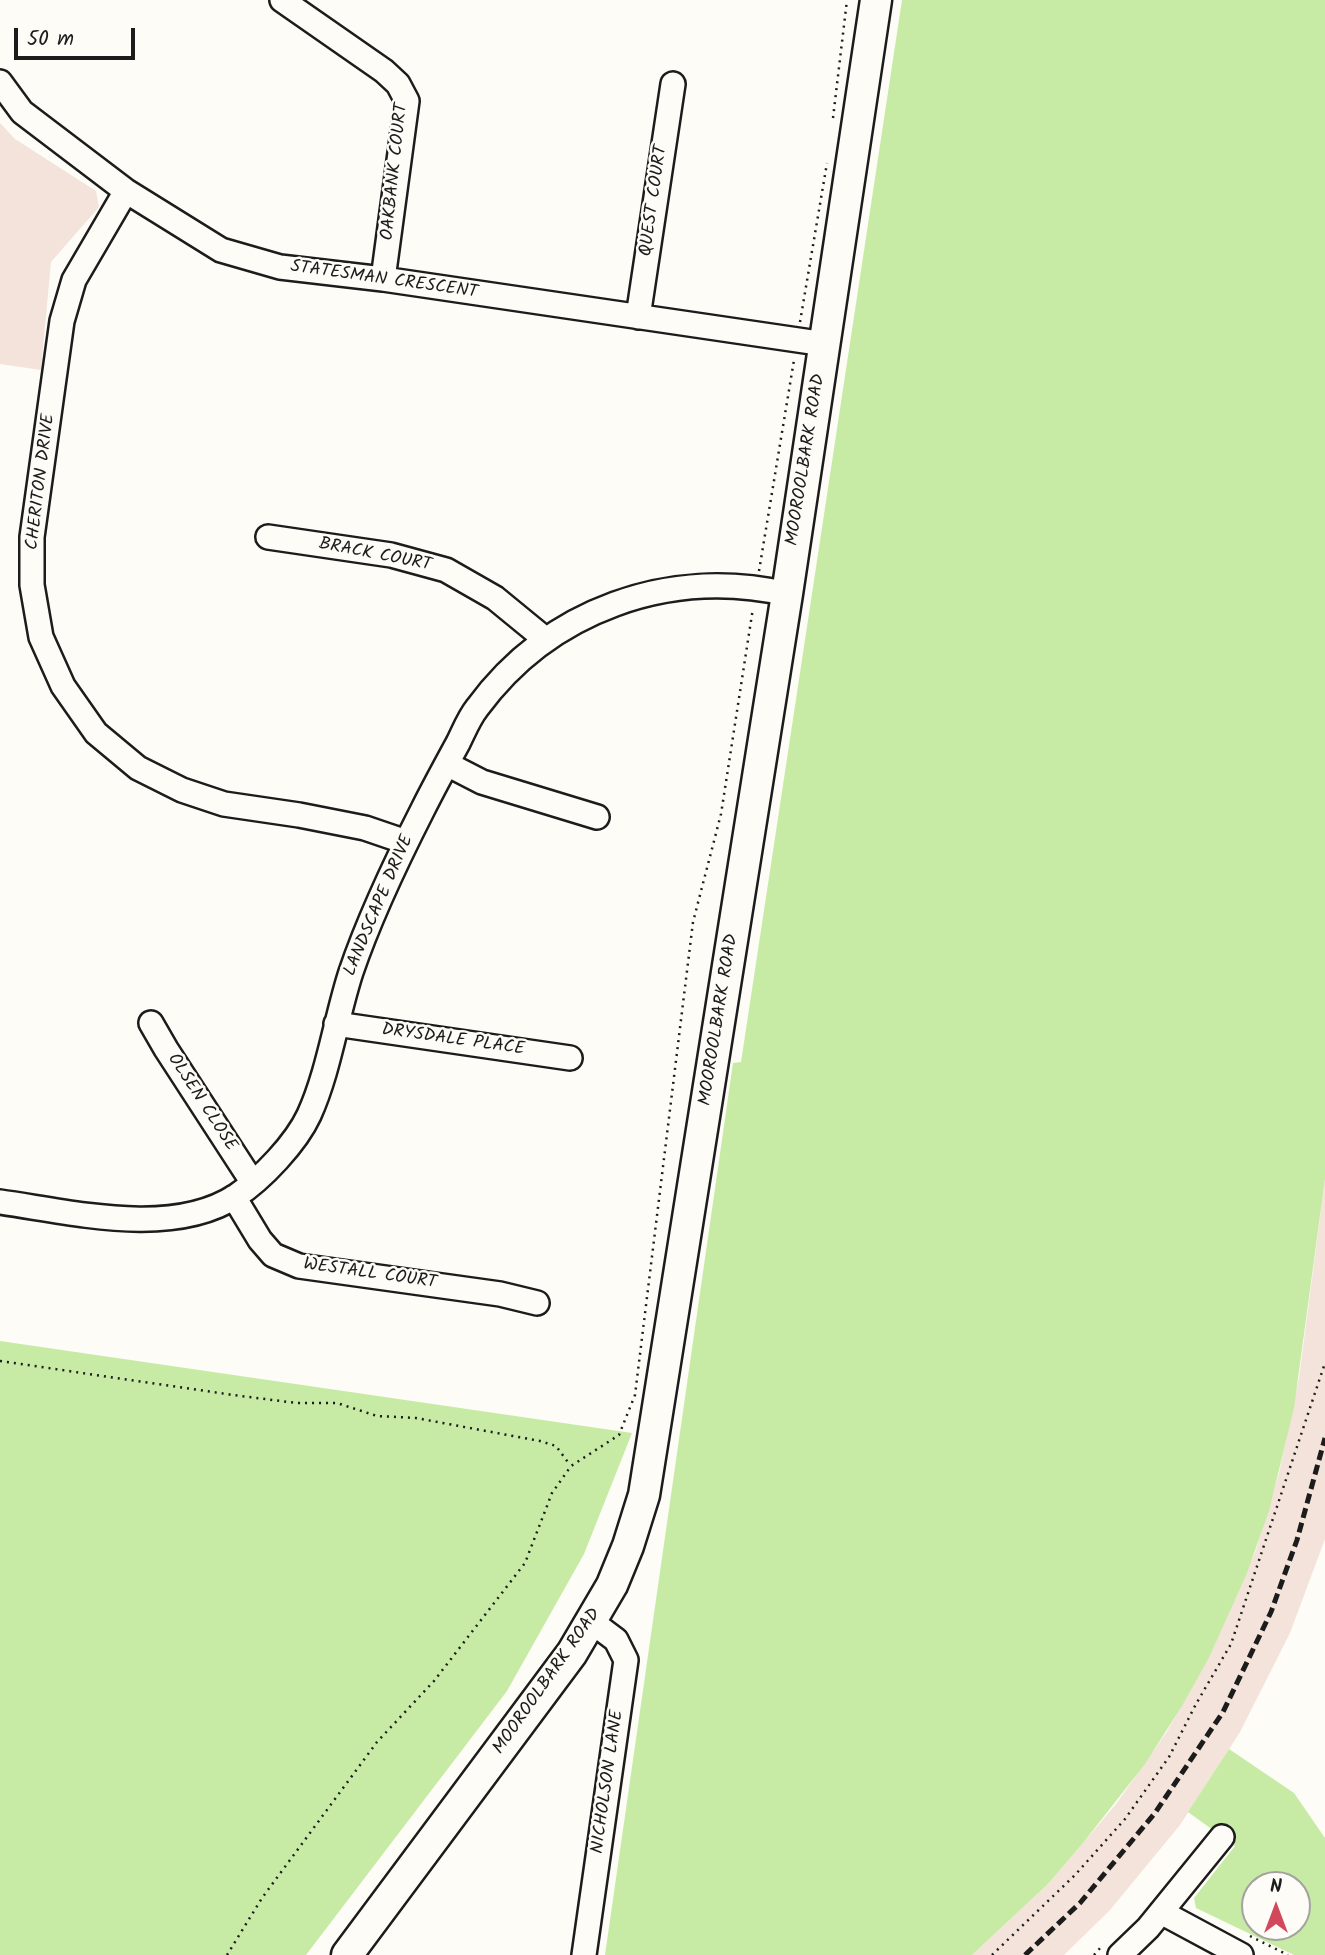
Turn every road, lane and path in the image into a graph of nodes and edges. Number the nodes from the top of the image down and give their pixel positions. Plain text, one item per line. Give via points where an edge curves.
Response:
1 (282, 0) edge
2 (847, 0) edge
3 (876, 0) edge
4 (0, 82) edge
5 (673, 84) dead end
6 (833, 119) dead end
7 (828, 158) dead end
8 (126, 191) junction
9 (383, 279) junction
10 (638, 317) junction
11 (811, 342) junction
12 (268, 537) dead end
13 (756, 588) junction
14 (787, 594) junction
15 (545, 639) junction
16 (447, 764) junction
17 (597, 817) dead end
18 (406, 842) junction
19 (151, 1023) dead end
20 (336, 1024) junction
21 (570, 1058) dead end
22 (253, 1183) junction
23 (234, 1197) junction
24 (0, 1202) edge
25 (537, 1303) dead end
26 (0, 1361) edge
27 (1325, 1363) edge
28 (570, 1466) junction
29 (592, 1622) junction
30 (1222, 1837) dead end
31 (1161, 1912) junction
32 (227, 1955) edge
33 (346, 1955) edge
34 (584, 1955) edge
35 (992, 1955) edge
36 (1120, 1955) edge
37 (1241, 1955) edge

1 - 9 street, OAKBANK COURT via 384,71 407,101
2 - 6 path
3 - 11 main road, MOOROOLBARK ROAD
4 - 8 street, STATESMAN CRESCENT via 22,112
5 - 10 street, QUEST COURT
7 - 11 path
8 - 9 street, STATESMAN CRESCENT via 221,250 280,267
8 - 18 street, CHERITON DRIVE via 74,280 62,321 32,537 41,637 63,686 96,733 138,768 181,790 224,804 299,814
9 - 10 street, STATESMAN CRESCENT
10 - 11 street, STATESMAN CRESCENT
11 - 13 path
11 - 14 main road, MOOROOLBARK ROAD
12 - 15 street, BRACK COURT via 391,555 446,570 495,598
13 - 14 street, LANDSCAPE DRIVE
13 - 15 street, LANDSCAPE DRIVE via 692,586 639,595 587,614
13 - 28 path via 721,814 693,922 635,1395 619,1435
14 - 29 main road, MOOROOLBARK ROAD via 654,1444 628,1546
15 - 16 street, LANDSCAPE DRIVE via 510,669 476,709
16 - 17 street via 482,782
16 - 18 street, LANDSCAPE DRIVE
18 - 20 street, LANDSCAPE DRIVE via 351,972
19 - 22 street, OLSEN CLOSE
20 - 21 street, DRYSDALE PLACE
20 - 22 street, LANDSCAPE DRIVE via 308,1118
22 - 23 street, LANDSCAPE DRIVE
23 - 24 street, LANDSCAPE DRIVE via 204,1210 159,1219 114,1219
23 - 25 street, WESTALL COURT via 273,1255 299,1266
26 - 28 path via 297,1403 337,1403 377,1416 416,1418 540,1441 556,1446
27 - 35 path via 1231,1644 1169,1757 1125,1819 1075,1875
28 - 32 path via 552,1493 526,1563 434,1681 377,1742 262,1898
29 - 33 main road, MOOROOLBARK ROAD via 531,1711
29 - 34 street, NICHOLSON LANE via 615,1640 626,1660
30 - 31 street
31 - 36 street
31 - 37 street

